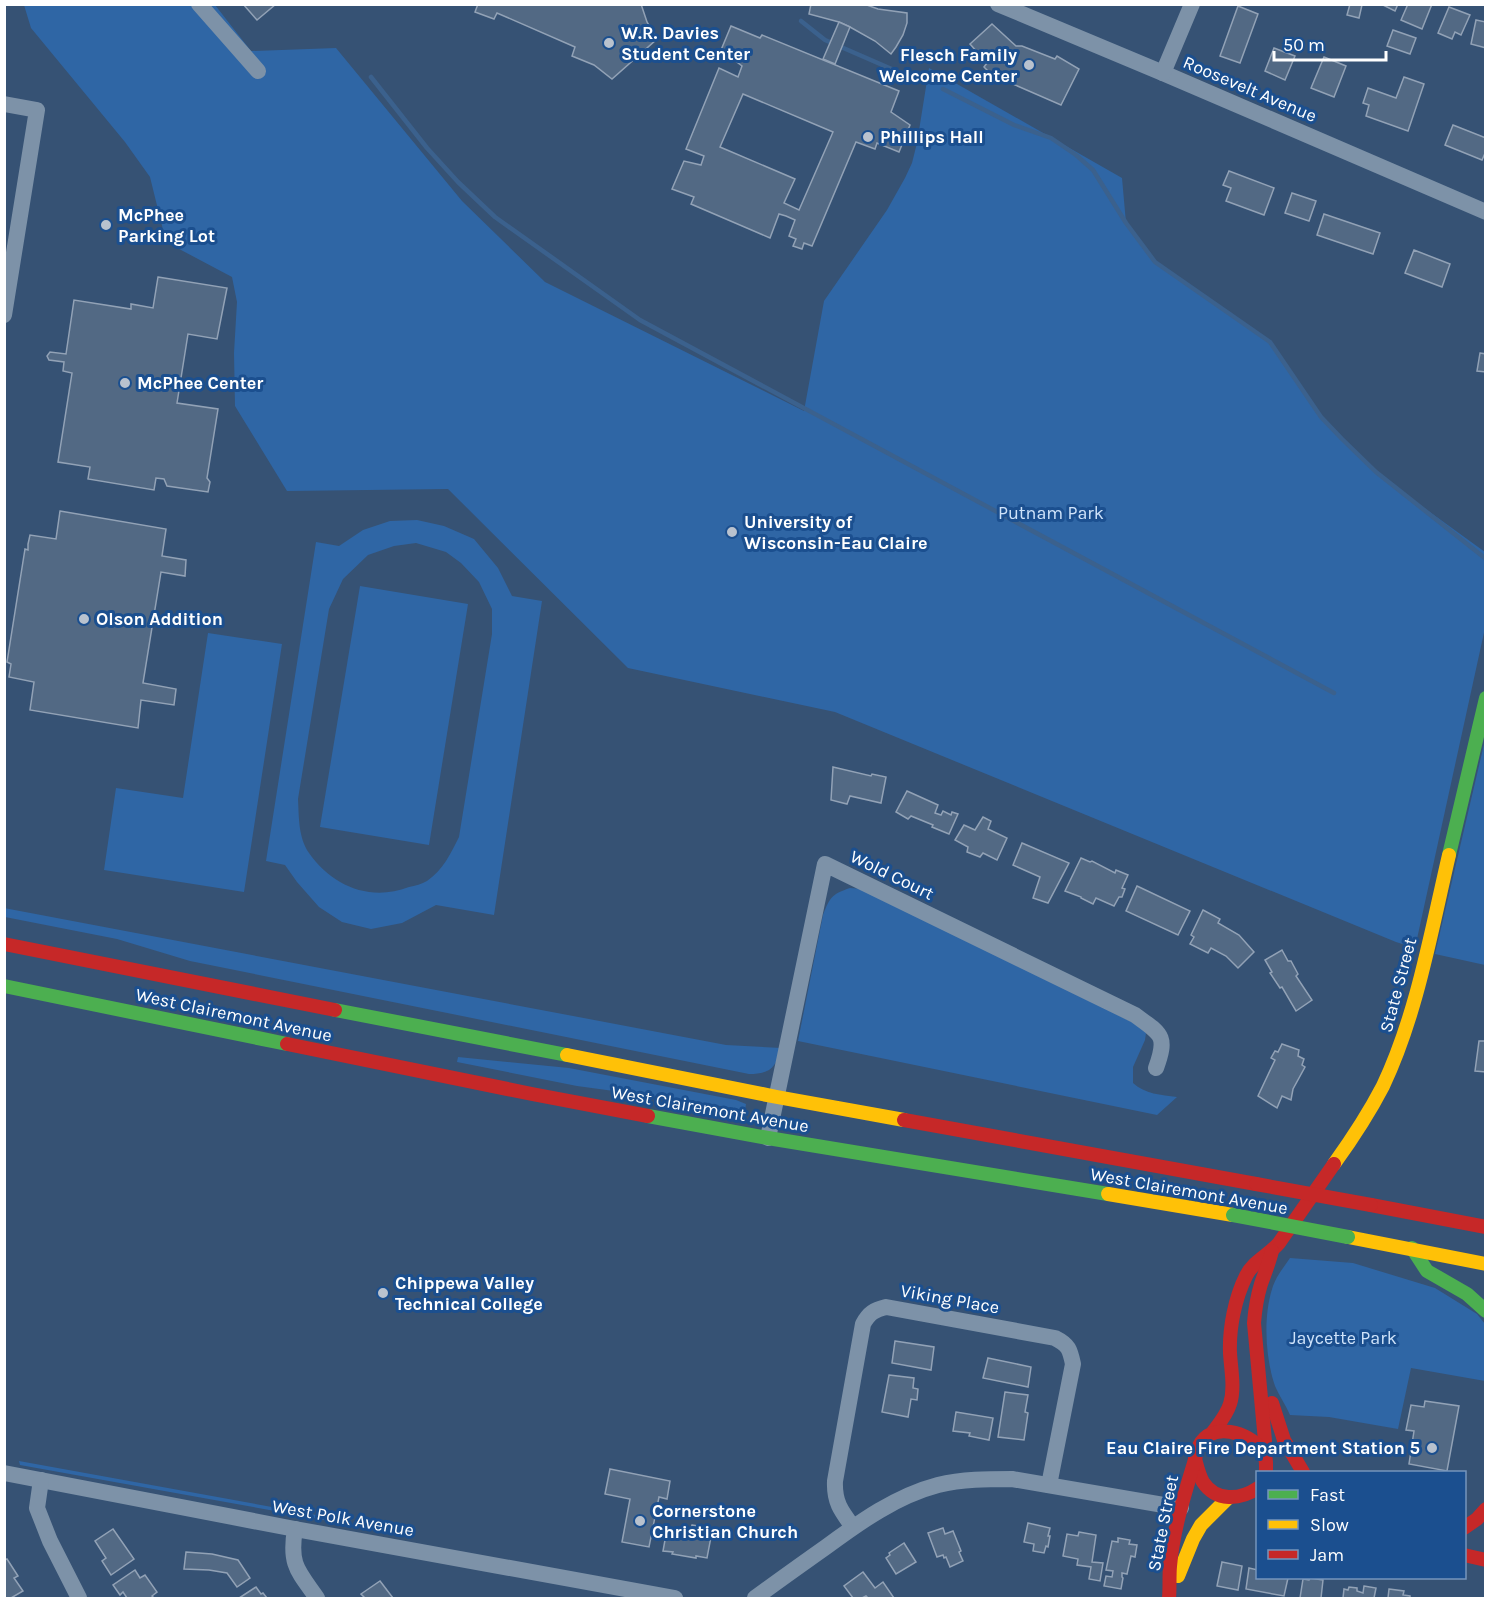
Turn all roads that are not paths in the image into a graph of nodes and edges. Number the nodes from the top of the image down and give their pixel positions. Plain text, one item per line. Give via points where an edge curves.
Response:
1 (199, 4) edge
2 (998, 4) edge
3 (1192, 4) edge
4 (258, 71) dead end
5 (1164, 73) junction
6 (4, 104) edge
7 (1485, 212) edge
8 (4, 315) edge
9 (1485, 698) edge
10 (4, 944) edge
11 (4, 986) edge
12 (1156, 1068) dead end
13 (777, 1097) junction
14 (768, 1138) junction
15 (1485, 1227) edge
16 (1412, 1248) junction
17 (1272, 1251) junction
18 (1485, 1264) edge
19 (1485, 1311) edge
20 (1258, 1355) junction
21 (1213, 1432) junction
22 (1263, 1453) junction
23 (1195, 1459) junction
24 (1268, 1471) edge
25 (1302, 1471) edge
26 (4, 1473) edge
27 (40, 1480) junction
28 (1049, 1485) junction
29 (1256, 1489) edge
30 (1232, 1498) junction
31 (1256, 1506) edge
32 (1181, 1508) junction
33 (1485, 1509) edge
34 (1466, 1526) edge
35 (853, 1527) junction
36 (295, 1529) junction
37 (1466, 1555) edge
38 (1485, 1560) edge
39 (1170, 1596) edge
40 (79, 1599) edge
41 (317, 1599) edge
42 (675, 1599) edge
43 (755, 1599) edge

1 - 4 street
2 - 5 street, Roosevelt Avenue
3 - 5 street
5 - 7 street, Roosevelt Avenue
6 - 8 street via 37,110
9 - 17 main road, State Street via 1413,1008 1399,1048 1363,1119
10 - 13 main road, West Clairemont Avenue
11 - 14 main road, West Clairemont Avenue
12 - 13 street, Wold Court via 1162,1041 1154,1029 1135,1015 825,864
13 - 14 street, Wold Court
13 - 15 main road, West Clairemont Avenue, bridge
14 - 16 main road, West Clairemont Avenue, bridge
16 - 18 main road, West Clairemont Avenue
16 - 19 main road via 1427,1271 1467,1294
17 - 20 main road, State Street via 1256,1305
17 - 21 main road, State Street via 1254,1263 1245,1277 1232,1325 1232,1395
20 - 22 main road, State Street
20 - 25 main road via 1284,1440
21 - 22 main road via 1238,1434
21 - 23 main road, State Street via 1201,1443
22 - 24 main road, State Street
23 - 30 main road via 1202,1481 1211,1490
23 - 32 main road, State Street
26 - 27 street, West Polk Avenue
27 - 36 street, West Polk Avenue
27 - 40 street via 37,1508
28 - 32 street
28 - 35 street via 986,1479 936,1486 910,1494
28 - 35 street, Viking Place via 1073,1364 1065,1343 886,1307 868,1315 863,1324 835,1481 839,1508
29 - 30 main road, State Street via 1248,1496
30 - 31 main road
30 - 39 main road, State Street via 1201,1525
32 - 39 main road, State Street via 1170,1566
33 - 34 main road
35 - 43 street
36 - 41 street via 292,1556
36 - 42 street, West Polk Avenue
37 - 38 main road

